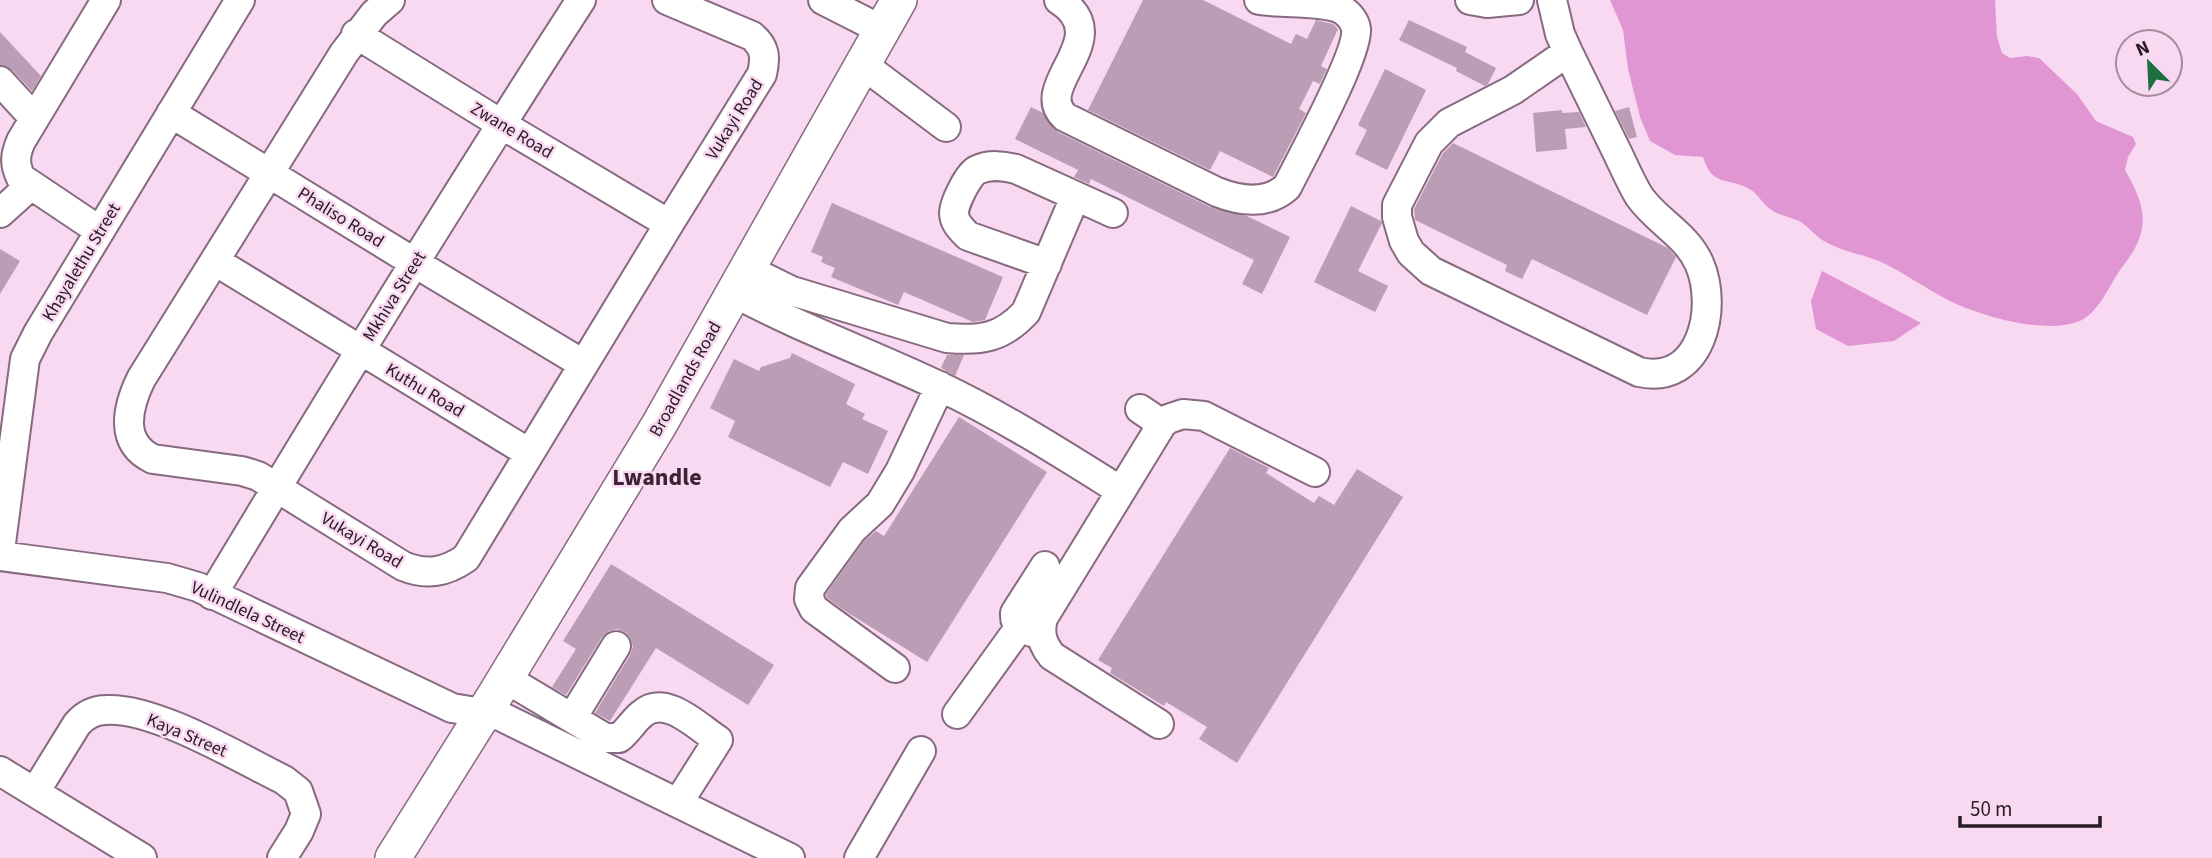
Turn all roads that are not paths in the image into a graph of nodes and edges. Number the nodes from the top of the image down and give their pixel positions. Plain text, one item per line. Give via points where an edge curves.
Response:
1 (106, 0) edge
2 (240, 0) edge
3 (390, 0) edge
4 (581, 0) edge
5 (667, 0) edge
6 (823, 0) edge
7 (900, 0) edge
8 (1059, 0) edge
9 (1259, 0) edge
10 (1470, 0) edge
11 (1519, 0) edge
12 (1552, 0) edge
13 (882, 30) junction
14 (356, 34) junction
15 (1568, 52) junction
16 (862, 64) junction
17 (0, 80) edge
18 (171, 113) junction
19 (34, 118) junction
20 (500, 124) junction
21 (946, 127) dead end
22 (15, 171) edge
23 (269, 172) junction
24 (1075, 197) junction
25 (0, 212) edge
26 (1113, 213) dead end
27 (669, 223) junction
28 (100, 231) junction
29 (215, 261) junction
30 (415, 263) junction
31 (1046, 264) junction
32 (740, 281) junction
33 (360, 351) junction
34 (12, 364) edge
35 (583, 364) junction
36 (940, 386) junction
37 (529, 453) junction
38 (1315, 472) dead end
39 (276, 488) junction
40 (1121, 491) junction
41 (0, 553) edge
42 (1045, 566) dead end
43 (212, 595) junction
44 (1030, 631) junction
45 (616, 646) dead end
46 (895, 668) dead end
47 (505, 678) junction
48 (483, 714) junction
49 (957, 714) dead end
50 (572, 718) junction
51 (1159, 724) dead end
52 (921, 751) dead end
53 (0, 771) edge
54 (34, 792) junction
55 (678, 803) junction
56 (142, 858) edge
57 (282, 858) edge
58 (393, 858) edge
59 (790, 858) edge
60 (859, 858) edge

1 - 19 street
2 - 18 street, Khayalethu Street
3 - 14 street, Vukayi Road
4 - 20 street, Mkhiva Street
5 - 27 street, Vukayi Road via 752,36 765,52 762,74
6 - 13 street
7 - 13 main road, Broadlands Road
8 - 9 street via 1079,19 1081,34 1056,100 1059,112 1217,192 1235,199 1265,199 1287,187 1348,63 1356,28 1350,16 1329,4
10 - 11 street
12 - 15 street
13 - 16 main road, Broadlands Road
14 - 20 street, Zwane Road
14 - 23 street, Vukayi Road
15 - 15 street via 1638,193 1686,241 1705,280 1705,329 1688,359 1665,373 1639,372 1431,271 1411,253 1399,228 1397,205 1438,132 1459,116 1513,90
16 - 21 street
16 - 32 main road, Broadlands Road
17 - 19 street
18 - 23 street, Phaliso Road
18 - 28 street, Khayalethu Street
19 - 22 street via 15,154
20 - 27 street, Zwane Road
20 - 30 street, Mkhiva Street
22 - 25 street
22 - 28 street
23 - 29 street, Vukayi Road
23 - 30 street, Phaliso Road
24 - 26 street
24 - 31 street
24 - 31 street via 1001,166 970,174 956,204 956,223 968,236
27 - 35 street, Vukayi Road
28 - 34 street, Khayalethu Street
29 - 33 street, Kuthu Road
29 - 39 street, Vukayi Road via 138,387 130,436 141,453 153,459 242,471
30 - 33 street, Mkhiva Street
30 - 35 street, Phaliso Road
31 - 32 street via 1026,312 1015,324 986,338 969,340 947,338 792,291
32 - 36 street via 781,318
32 - 47 main road, Broadlands Road via 659,425
33 - 37 street, Kuthu Road
33 - 39 street, Mkhiva Street
34 - 41 street, Khayalethu Street
35 - 37 street, Vukayi Road
36 - 40 street via 999,416
36 - 46 street via 880,504 852,530 810,588 808,599 814,609
37 - 39 street, Vukayi Road via 466,558 433,572 403,566
38 - 40 street via 1204,416 1151,416
39 - 43 street, Mkhiva Street
40 - 44 street via 1044,618
41 - 43 street, Vulindlela Street via 167,578
42 - 44 street via 1015,613 1015,621
43 - 48 street, Vulindlela Street via 452,708
44 - 49 street
44 - 51 street via 1052,656
45 - 50 street
47 - 48 main road, Broadlands Road
47 - 50 street
48 - 55 street, Vulindlela Street via 500,716
48 - 58 main road, Broadlands Road
50 - 55 street via 612,739 658,706 670,708 718,740
52 - 60 street
53 - 54 street
54 - 56 street
54 - 57 street, Kaya Street via 84,716 105,710 148,716 284,780 298,791 306,814
55 - 59 street, Vulindlela Street

